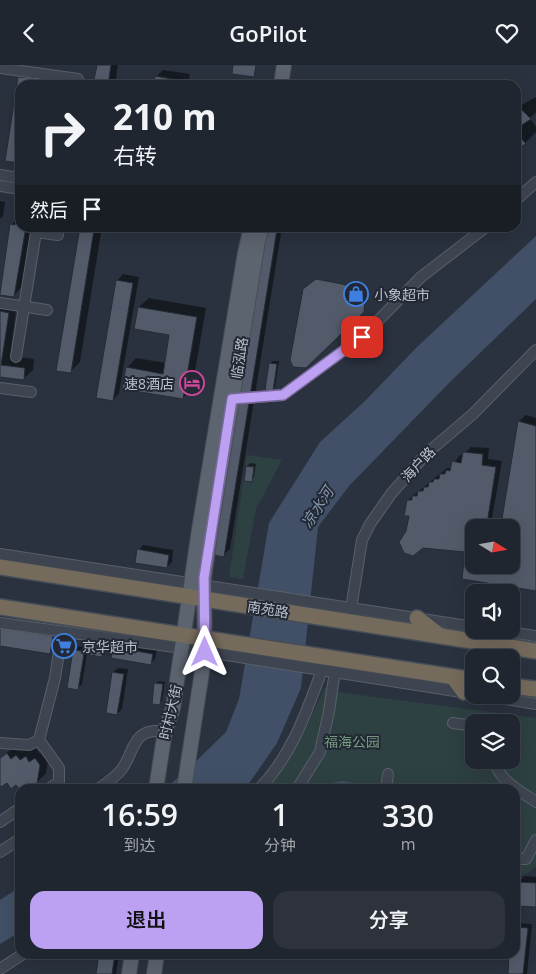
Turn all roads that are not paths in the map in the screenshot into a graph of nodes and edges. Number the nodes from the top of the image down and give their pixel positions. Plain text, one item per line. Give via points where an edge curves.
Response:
1 (284, 65) edge
2 (292, 65) edge
3 (0, 68) edge
4 (78, 79) dead end
5 (282, 80) edge
6 (290, 80) edge
7 (0, 175) edge
8 (15, 177) edge
9 (536, 181) edge
10 (0, 186) edge
11 (15, 188) edge
12 (521, 195) edge
13 (250, 232) edge
14 (261, 232) edge
15 (480, 232) edge
16 (58, 235) dead end
17 (0, 303) edge
18 (24, 307) junction
19 (47, 310) dead end
20 (536, 350) edge
21 (16, 357) dead end
22 (0, 388) edge
23 (31, 393) dead end
24 (232, 399) junction
25 (0, 553) edge
26 (0, 567) edge
27 (198, 591) junction
28 (0, 607) edge
29 (352, 609) junction
30 (320, 611) junction
31 (377, 612) junction
32 (417, 618) junction
33 (0, 623) edge
34 (365, 625) junction
35 (465, 626) edge
36 (62, 632) junction
37 (520, 634) edge
38 (441, 636) junction
39 (536, 636) edge
40 (184, 642) junction
41 (204, 645) junction
42 (536, 651) edge
43 (311, 662) junction
44 (322, 670) junction
45 (335, 671) junction
46 (413, 671) junction
47 (453, 677) junction
48 (465, 679) edge
49 (399, 682) junction
50 (520, 686) edge
51 (465, 689) edge
52 (536, 689) edge
53 (465, 692) edge
54 (520, 701) edge
55 (536, 703) edge
56 (453, 723) dead end
57 (465, 725) edge
58 (165, 731) junction
59 (39, 740) junction
60 (0, 743) edge
61 (496, 769) edge
62 (388, 774) dead end
63 (56, 784) edge
64 (105, 784) edge
65 (157, 784) edge
66 (185, 784) edge
67 (264, 784) edge
68 (300, 784) edge
69 (387, 784) edge
70 (512, 784) edge
71 (520, 790) edge
72 (536, 802) edge
73 (15, 812) edge
74 (0, 822) edge
75 (536, 840) edge
76 (15, 842) edge
77 (1, 850) edge
78 (520, 859) edge
79 (15, 959) edge
80 (131, 959) edge
81 (157, 959) edge
82 (0, 969) edge
83 (129, 974) edge
84 (154, 974) edge

1 - 5 main road
2 - 6 main road
3 - 4 street
7 - 8 street
9 - 12 street
10 - 11 street
13 - 27 main road, 临泓路
14 - 24 main road, 临泓路
15 - 24 street via 422,277 362,337 283,395
16 - 18 street via 36,232
17 - 18 street
18 - 19 street
18 - 21 street
20 - 29 street, 海户路 via 473,414 426,454 391,494 362,540
22 - 23 street
24 - 27 main road, 临泓路 via 204,578
25 - 27 street
26 - 27 highway, 南苑路
27 - 30 highway, 南苑路
27 - 40 main road, 临泓路
27 - 41 main road, 临泓路
28 - 40 highway
29 - 30 street
29 - 31 street
30 - 34 highway, 南苑路
31 - 32 street
31 - 34 highway
32 - 35 street
32 - 38 highway
33 - 36 street
34 - 38 highway, 南苑路
36 - 40 street
36 - 59 street via 55,678
37 - 39 street
38 - 42 highway, 南苑路
40 - 41 highway
40 - 58 main road, 时村大街
41 - 43 highway
41 - 66 main road, 时村大街
43 - 44 street
43 - 46 highway
44 - 45 street
44 - 67 street via 290,748
45 - 49 street
45 - 68 street via 320,752
46 - 47 highway
46 - 49 highway
47 - 48 highway
47 - 51 highway
49 - 53 street
50 - 52 highway
54 - 55 street
56 - 57 street
58 - 64 street via 155,730 140,735 121,770
58 - 65 main road, 时村大街
59 - 60 street via 29,745
59 - 63 street via 60,768 59,782
61 - 70 street
62 - 69 street
71 - 72 street
73 - 74 street
75 - 78 street via 526,859
76 - 77 street
79 - 82 street
80 - 83 main road
81 - 84 main road

